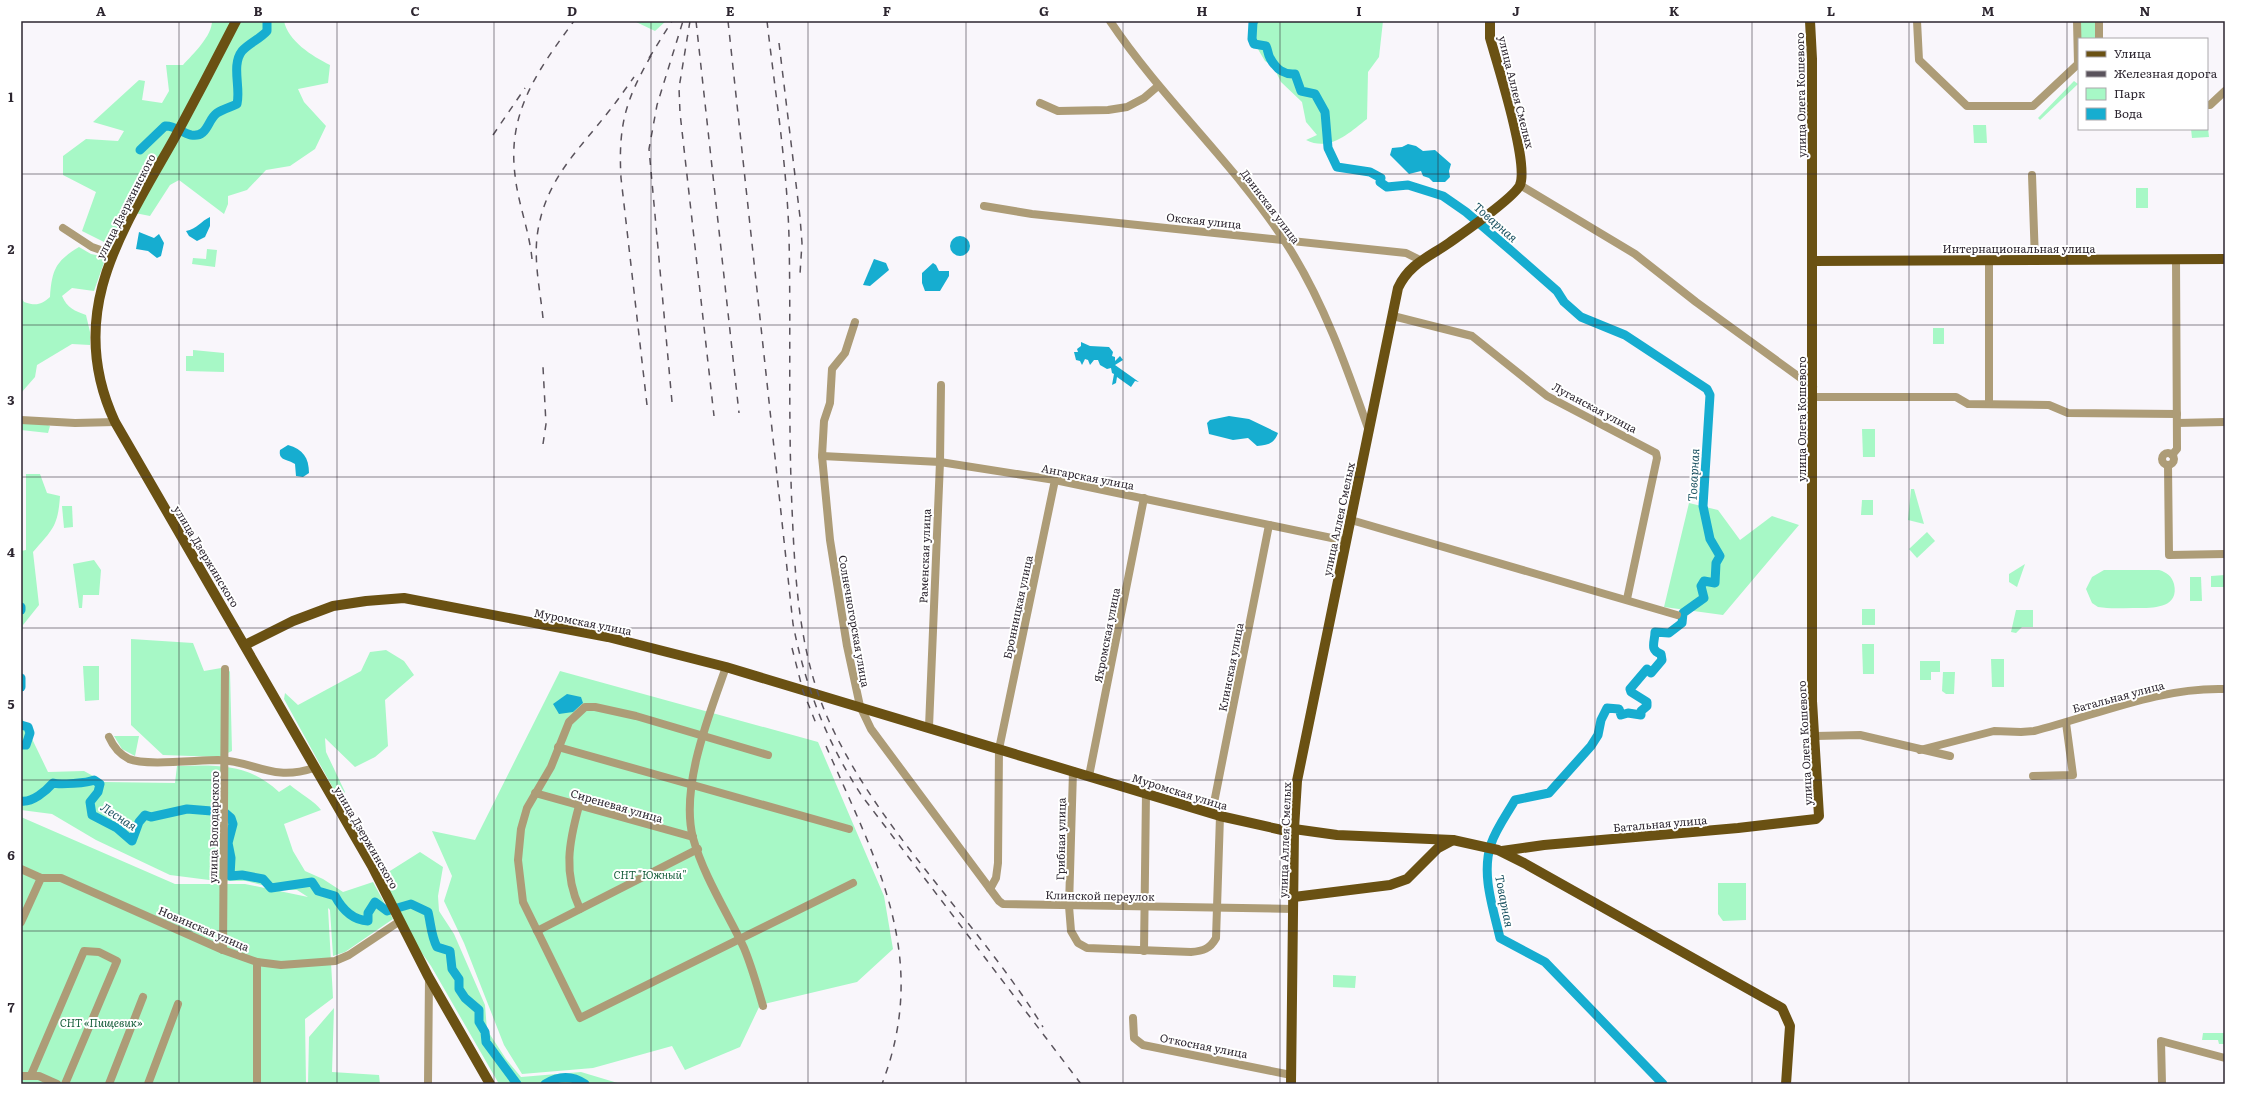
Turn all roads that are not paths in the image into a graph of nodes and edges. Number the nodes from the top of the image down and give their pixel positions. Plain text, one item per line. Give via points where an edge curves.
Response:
1 (236, 21) edge
2 (1110, 21) edge
3 (1490, 21) edge
4 (1810, 21) edge
5 (1917, 21) edge
6 (2077, 21) edge
7 (2099, 21) edge
8 (2099, 38) edge
9 (2078, 64) edge
10 (1158, 86) junction
11 (2225, 91) edge
12 (1040, 103) dead end
13 (2208, 105) edge
14 (2032, 175) dead end
15 (1520, 185) junction
16 (984, 206) dead end
17 (63, 228) dead end
18 (1283, 239) junction
19 (112, 254) junction
20 (2176, 259) junction
21 (2225, 259) edge
22 (1420, 260) junction
23 (1989, 260) junction
24 (2035, 260) junction
25 (1813, 261) junction
26 (1393, 316) junction
27 (855, 322) dead end
28 (941, 385) dead end
29 (1813, 392) junction
30 (1988, 404) junction
31 (2177, 414) junction
32 (21, 420) edge
33 (115, 422) junction
34 (2225, 422) edge
35 (2177, 423) junction
36 (1369, 431) junction
37 (822, 456) junction
38 (940, 462) junction
39 (1055, 480) junction
40 (1144, 498) junction
41 (1351, 520) junction
42 (1269, 525) junction
43 (1346, 541) junction
44 (2225, 554) edge
45 (1627, 599) junction
46 (1677, 615) dead end
47 (245, 645) junction
48 (726, 667) junction
49 (225, 669) dead end
50 (2225, 689) edge
51 (860, 706) junction
52 (2066, 723) junction
53 (929, 727) junction
54 (703, 735) junction
55 (1815, 736) junction
56 (109, 737) dead end
57 (1000, 744) junction
58 (558, 747) junction
59 (1920, 750) junction
60 (768, 755) dead end
61 (1950, 756) dead end
62 (225, 761) junction
63 (314, 768) junction
64 (1072, 771) junction
65 (1089, 776) junction
66 (2033, 776) dead end
67 (692, 785) junction
68 (535, 793) junction
69 (1146, 793) junction
70 (579, 806) junction
71 (1216, 814) junction
72 (1819, 816) joint
73 (849, 829) dead end
74 (1294, 829) junction
75 (693, 838) junction
76 (1435, 844) junction
77 (1529, 847) junction
78 (698, 849) junction
79 (1500, 850) junction
80 (1524, 862) junction
81 (21, 869) edge
82 (41, 878) junction
83 (853, 883) dead end
84 (990, 889) junction
85 (1294, 897) junction
86 (1069, 906) junction
87 (1145, 907) junction
88 (1217, 908) junction
89 (580, 909) junction
90 (1294, 909) junction
91 (400, 921) junction
92 (21, 922) edge
93 (537, 931) junction
94 (739, 940) junction
95 (223, 950) junction
96 (1144, 951) junction
97 (258, 962) junction
98 (428, 976) junction
99 (143, 997) dead end
100 (178, 1004) dead end
101 (763, 1006) dead end
102 (1133, 1018) dead end
103 (2225, 1058) edge
104 (32, 1075) junction
105 (21, 1076) edge
106 (1291, 1079) edge
107 (57, 1084) edge
108 (65, 1084) edge
109 (109, 1084) edge
110 (148, 1084) edge
111 (257, 1084) edge
112 (428, 1084) edge
113 (490, 1084) edge
114 (1786, 1084) edge
115 (2162, 1084) edge

1 - 19 main road, улица Дзержинского
2 - 10 street, Двинская улица
3 - 15 main road, улица Аллея Смелых via 1490,38 1521,153
4 - 25 main road, улица Олега Кошевого
5 - 9 street via 1919,60 1967,106 2033,106
6 - 9 street
7 - 8 street
10 - 12 street via 1144,98 1127,107 1108,110 1058,111
10 - 18 street, Двинская улица via 1243,186
11 - 13 street
14 - 24 street
15 - 22 main road, улица Аллея Смелых via 1513,194 1477,222
15 - 29 street via 1635,254
16 - 18 street, Окская улица via 1032,214
17 - 19 street via 92,247
18 - 22 street, Окская улица via 1406,253
18 - 36 street, Двинская улица via 1315,296
19 - 33 main road, улица Дзержинского via 100,288 95,335 100,379
20 - 21 main road, Интернациональная улица
20 - 24 main road, Интернациональная улица
20 - 31 street
22 - 26 main road, улица Аллея Смелых via 1404,277 1398,288
23 - 24 main road, Интернациональная улица
23 - 25 main road, Интернациональная улица
23 - 30 street
25 - 29 main road, улица Олега Кошевого
26 - 36 main road, улица Аллея Смелых
26 - 45 street, Луганская улица via 1472,336 1547,396 1656,453
27 - 37 street, Солнечногорская улица via 845,354 832,369 830,402 824,421
28 - 38 street, Раменская улица
29 - 30 street via 1956,397 1968,404
29 - 55 main road, улица Олега Кошевого via 1812,701
30 - 31 street via 2049,405 2068,413
31 - 35 street
32 - 33 street
33 - 47 main road, улица Дзержинского
34 - 35 street
35 - 44 street via 2177,449 2172,455 2174,462 2168,465 2169,555
36 - 41 main road, улица Аллея Смелых
37 - 38 street, Ангарская улица
37 - 51 street, Солнечногорская улица via 830,540 847,646
38 - 39 street, Ангарская улица
38 - 53 street, Раменская улица
39 - 40 street, Ангарская улица
39 - 57 street, Бронницкая улица
40 - 42 street, Ангарская улица
40 - 65 street, Яхромская улица
41 - 43 main road, улица Аллея Смелых
41 - 45 street
42 - 43 street, Ангарская улица
42 - 71 street, Клинская улица
43 - 74 main road, улица Аллея Смелых via 1297,781
45 - 46 street
47 - 48 main road, Муромская улица via 333,606 404,598 615,639
47 - 63 main road, улица Дзержинского
48 - 51 main road, Муромская улица via 803,692
48 - 54 street
49 - 62 street
50 - 52 street, Батальная улица via 2156,696
51 - 53 main road, Муромская улица
51 - 84 street, Солнечногорская улица via 871,729
52 - 59 street, Батальная улица via 2021,732 1994,731
52 - 66 street via 2073,775
53 - 57 main road
54 - 58 street via 612,710 585,707 569,722
54 - 60 street
54 - 67 street
55 - 59 street via 1860,735
55 - 72 main road, улица Олега Кошевого
56 - 62 street, улица Володарского via 121,754 136,761
57 - 64 main road, Муромская улица
57 - 84 street via 998,863 996,878
58 - 67 street
58 - 68 street via 551,767
59 - 61 street
62 - 63 street via 267,772 287,774
62 - 95 street, улица Володарского
63 - 91 main road, улица Дзержинского via 372,866
64 - 65 main road, Муромская улица
64 - 86 street, Грибная улица
65 - 69 main road, Муромская улица
67 - 73 street
67 - 75 street via 690,805
68 - 70 street, Сиреневая улица
68 - 93 street via 527,808 521,829 518,860 523,902
69 - 71 main road, Муромская улица
69 - 87 street
70 - 75 street, Сиреневая улица
70 - 89 street via 570,838 569,862 571,887
71 - 74 main road, Муромская улица via 1282,830
71 - 88 street
72 - 77 main road, Батальная улица via 1816,819 1738,828
74 - 76 main road, Муромская улица
74 - 85 main road, улица Аллея Смелых
75 - 78 street
76 - 79 main road, Муромская улица via 1452,840
76 - 85 main road via 1407,879 1390,885
77 - 79 main road, Батальная улица
77 - 80 main road via 1524,852
78 - 89 street
78 - 94 street via 716,895
79 - 80 main road
80 - 114 main road via 1782,1008 1788,1019 1791,1037
81 - 82 street, Новинская улица
82 - 92 street
82 - 95 street, Новинская улица via 61,878
83 - 94 street
84 - 86 street, Клинской переулок via 1003,904
85 - 90 main road, улица Аллея Смелых
86 - 87 street, Клинской переулок
86 - 96 street, Грибная улица via 1071,931 1078,943 1087,948
87 - 88 street, Клинской переулок
87 - 96 street
88 - 90 street, Клинской переулок
88 - 96 street via 1216,938 1212,947 1191,952
89 - 93 street
90 - 106 main road, улица Аллея Смелых
91 - 97 street, Новинская улица via 354,952 335,960 288,964
91 - 98 main road, улица Дзержинского
93 - 94 street via 580,1018
94 - 101 street via 754,974
95 - 97 street, Новинская улица
97 - 111 street
98 - 112 street
98 - 113 main road, улица Дзержинского
99 - 109 street
100 - 110 street
102 - 106 street, Откосная улица via 1134,1038 1143,1045
103 - 115 street via 2162,1041
104 - 105 street
104 - 107 street
104 - 108 street via 84,951 99,952 117,961

